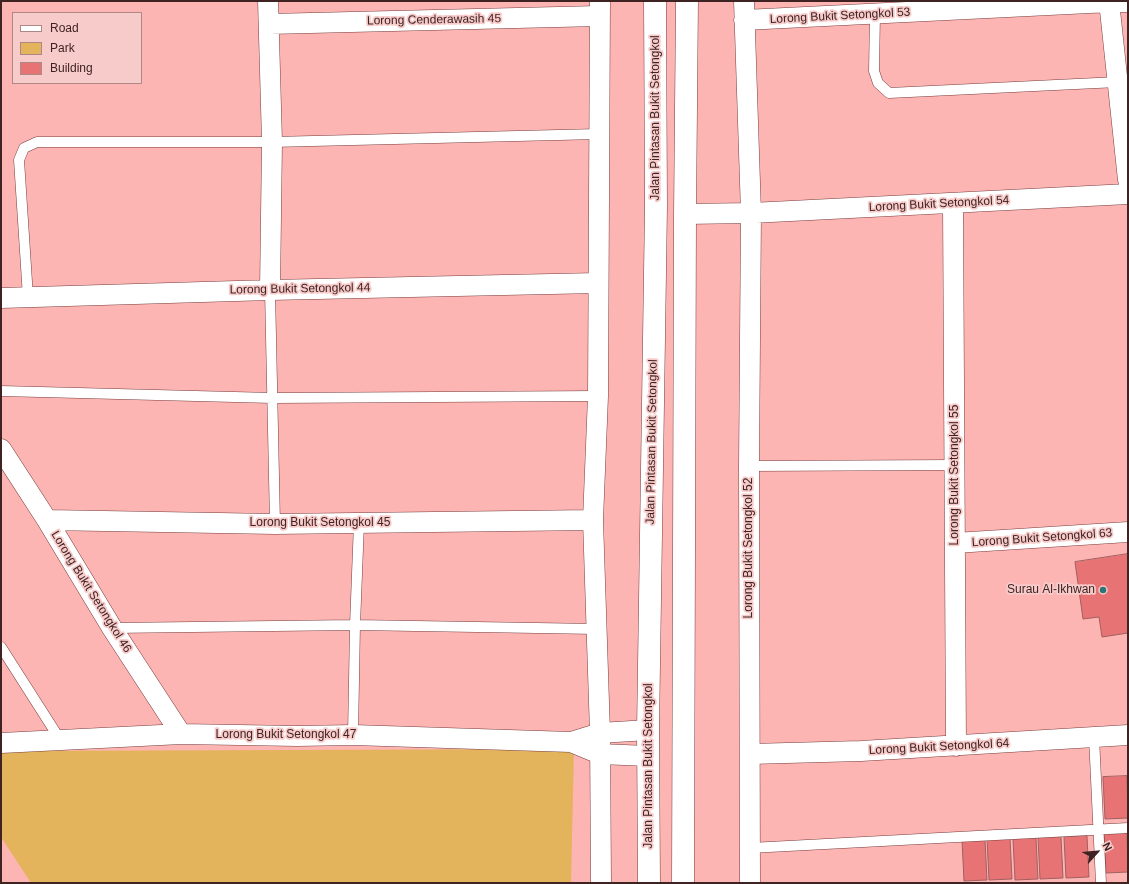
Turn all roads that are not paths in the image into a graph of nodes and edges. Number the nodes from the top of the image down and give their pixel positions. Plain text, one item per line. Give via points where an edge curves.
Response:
1 (268, 1) edge
2 (655, 1) edge
3 (687, 1) edge
4 (1116, 2) edge
5 (599, 8) edge
6 (744, 11) edge
7 (875, 14) junction
8 (269, 24) junction
9 (1118, 82) junction
10 (599, 134) junction
11 (272, 142) junction
12 (1128, 180) edge
13 (1128, 194) edge
14 (953, 204) junction
15 (694, 214) junction
16 (742, 214) junction
17 (598, 283) junction
18 (270, 290) junction
19 (28, 297) junction
20 (1, 298) edge
21 (1, 391) edge
22 (598, 396) junction
23 (273, 398) junction
24 (1, 450) edge
25 (955, 465) junction
26 (749, 466) junction
27 (47, 520) junction
28 (593, 520) junction
29 (359, 523) junction
30 (275, 524) junction
31 (1128, 532) edge
32 (955, 543) junction
33 (355, 625) junction
34 (112, 628) junction
35 (598, 630) junction
36 (1, 647) edge
37 (648, 730) junction
38 (600, 733) junction
39 (181, 734) junction
40 (353, 735) junction
41 (1128, 735) edge
42 (1094, 737) junction
43 (61, 741) junction
44 (571, 742) junction
45 (1, 743) edge
46 (956, 746) junction
47 (600, 754) junction
48 (750, 754) junction
49 (648, 756) junction
50 (1128, 828) edge
51 (1098, 830) junction
52 (750, 848) junction
53 (601, 883) edge
54 (648, 883) edge
55 (683, 883) edge
56 (750, 883) edge
57 (1101, 883) edge

1 - 8 street
2 - 37 main road, Jalan Pintasan Bukit Setongkol via 656,207
3 - 15 main road
4 - 7 street, Lorong Bukit Setongkol 53
4 - 9 street
5 - 8 street, Lorong Cenderawasih 45
5 - 10 street
6 - 7 street, Lorong Bukit Setongkol 53
6 - 16 street, Lorong Bukit Setongkol 52
7 - 9 lane via 874,71 878,83 889,93
8 - 11 street
9 - 12 street
10 - 11 lane
10 - 17 street
11 - 18 street
11 - 19 lane via 37,142 24,148 19,160
13 - 14 street, Lorong Bukit Setongkol 54
14 - 16 street, Lorong Bukit Setongkol 54
14 - 25 street, Lorong Bukit Setongkol 55
15 - 16 street, Lorong Bukit Setongkol 54
15 - 55 main road
16 - 26 street, Lorong Bukit Setongkol 52
17 - 18 street, Lorong Bukit Setongkol 44
17 - 22 street
18 - 19 street, Lorong Bukit Setongkol 44
18 - 23 lane
19 - 20 street, Lorong Bukit Setongkol 44
21 - 23 lane
22 - 23 lane
22 - 28 street
23 - 30 lane
24 - 27 street, Lorong Bukit Setongkol 46
25 - 26 lane
25 - 32 street, Lorong Bukit Setongkol 55
26 - 48 street, Lorong Bukit Setongkol 52
27 - 30 street, Lorong Bukit Setongkol 45
27 - 34 street, Lorong Bukit Setongkol 46
28 - 29 street, Lorong Bukit Setongkol 45
28 - 35 street
29 - 30 street, Lorong Bukit Setongkol 45
29 - 33 lane
31 - 32 street, Lorong Bukit Setongkol 63
32 - 46 street, Lorong Bukit Setongkol 55
33 - 34 lane
33 - 35 lane
33 - 40 lane
34 - 39 street, Lorong Bukit Setongkol 46
35 - 38 street
36 - 43 lane
37 - 38 street, Lorong Bukit Setongkol 47
37 - 49 main road, Jalan Pintasan Bukit Setongkol
38 - 44 street, Lorong Bukit Setongkol 47
38 - 47 street
39 - 40 street, Lorong Bukit Setongkol 47
39 - 43 street, Lorong Bukit Setongkol 47
40 - 44 street, Lorong Bukit Setongkol 47
41 - 42 street, Lorong Bukit Setongkol 64
42 - 46 street, Lorong Bukit Setongkol 64
42 - 51 lane
43 - 45 street, Lorong Bukit Setongkol 47
44 - 47 street, Lorong Bukit Setongkol 47
46 - 48 street, Lorong Bukit Setongkol 64
47 - 49 street, Lorong Bukit Setongkol 47
47 - 53 street
48 - 52 street, Lorong Bukit Setongkol 52
49 - 54 main road, Jalan Pintasan Bukit Setongkol
50 - 51 lane
51 - 52 lane
51 - 57 lane
52 - 56 street, Lorong Bukit Setongkol 52

